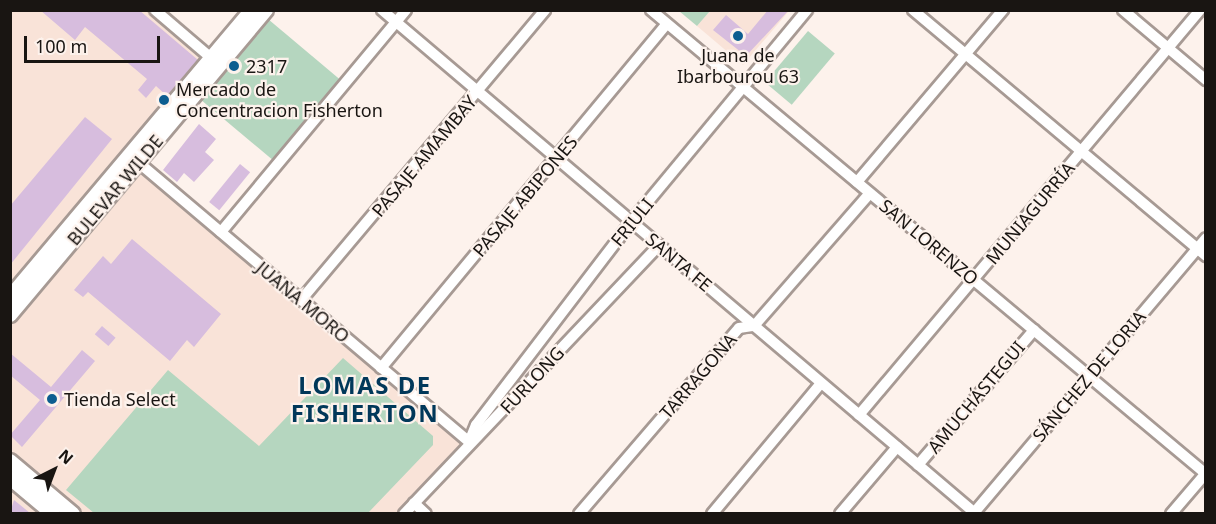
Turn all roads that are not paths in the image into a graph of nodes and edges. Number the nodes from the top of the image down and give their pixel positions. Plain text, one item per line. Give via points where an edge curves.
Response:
1 (155, 10) edge
2 (252, 10) edge
3 (266, 10) edge
4 (382, 10) edge
5 (406, 10) edge
6 (545, 10) edge
7 (651, 10) edge
8 (807, 10) edge
9 (913, 10) edge
10 (1003, 10) edge
11 (1123, 10) edge
12 (1200, 10) edge
13 (396, 22) junction
14 (667, 24) junction
15 (1169, 49) junction
16 (965, 54) junction
17 (215, 62) junction
18 (1206, 80) edge
19 (744, 88) junction
20 (478, 92) junction
21 (1082, 152) junction
22 (557, 158) junction
23 (138, 162) junction
24 (857, 182) junction
25 (870, 193) junction
26 (631, 222) junction
27 (221, 232) junction
28 (1206, 238) edge
29 (659, 245) junction
30 (1201, 252) edge
31 (974, 280) junction
32 (10, 297) edge
33 (301, 300) junction
34 (10, 315) edge
35 (754, 326) junction
36 (1034, 330) junction
37 (381, 368) junction
38 (1089, 376) junction
39 (822, 383) junction
40 (859, 414) junction
41 (469, 442) junction
42 (897, 447) junction
43 (10, 461) edge
44 (918, 465) junction
45 (1205, 474) edge
46 (10, 478) edge
47 (414, 503) junction
48 (53, 513) edge
49 (73, 513) edge
50 (404, 513) edge
51 (426, 513) edge
52 (579, 513) edge
53 (712, 513) edge
54 (840, 513) edge
55 (975, 513) edge
56 (1172, 513) edge

1 - 17 street
2 - 17 main road, BULEVAR WILDE
3 - 17 main road, BULEVAR WILDE
4 - 13 street, SANTA FE
5 - 13 street
6 - 20 street, PASAJE AMAMBAY
7 - 14 street, SAN LORENZO
8 - 19 street, FRIULI
9 - 16 street
10 - 16 street
11 - 15 street
12 - 15 street, MUNIAGURRÍA
13 - 20 street, SANTA FE
13 - 27 street
14 - 19 street, SAN LORENZO
14 - 22 street, PASAJE ABIPONES
15 - 18 street
15 - 21 street, MUNIAGURRÍA
16 - 21 street
16 - 24 street
17 - 23 main road, BULEVAR WILDE
17 - 32 main road, BULEVAR WILDE
19 - 24 street, SAN LORENZO
19 - 26 street, FRIULI
20 - 22 street, SANTA FE
20 - 33 street, PASAJE AMAMBAY
21 - 30 street
21 - 31 street, MUNIAGURRÍA
22 - 26 street, SANTA FE
22 - 37 street, PASAJE ABIPONES
23 - 27 street, JUANA MORO
23 - 34 main road, BULEVAR WILDE
24 - 25 street, SAN LORENZO
25 - 31 street, SAN LORENZO
25 - 35 street, TARRAGONA
26 - 29 street, SANTA FE
26 - 41 street, FRIULI via 476,425
27 - 33 street, JUANA MORO
28 - 30 street, SÁNCHEZ DE LORIA
29 - 35 street, SANTA FE
29 - 41 street, FURLONG
30 - 38 street, SÁNCHEZ DE LORIA
31 - 36 street, SAN LORENZO
31 - 40 street, MUNIAGURRÍA
33 - 37 street, JUANA MORO
35 - 39 street, SANTA FE
35 - 52 street, TARRAGONA via 739,328
36 - 38 street, SAN LORENZO
36 - 44 street, AMUCHÁSTEGUI
37 - 41 street, JUANA MORO
38 - 45 street, SAN LORENZO
38 - 55 street, SÁNCHEZ DE LORIA
39 - 40 street, SANTA FE
39 - 53 street
40 - 42 street, SANTA FE
41 - 47 street, FURLONG
42 - 44 street, SANTA FE
42 - 54 street, AMUCHÁSTEGUI
43 - 49 main road
44 - 55 street, SANTA FE
45 - 56 street
46 - 48 main road
47 - 50 street, FURLONG
47 - 51 street

